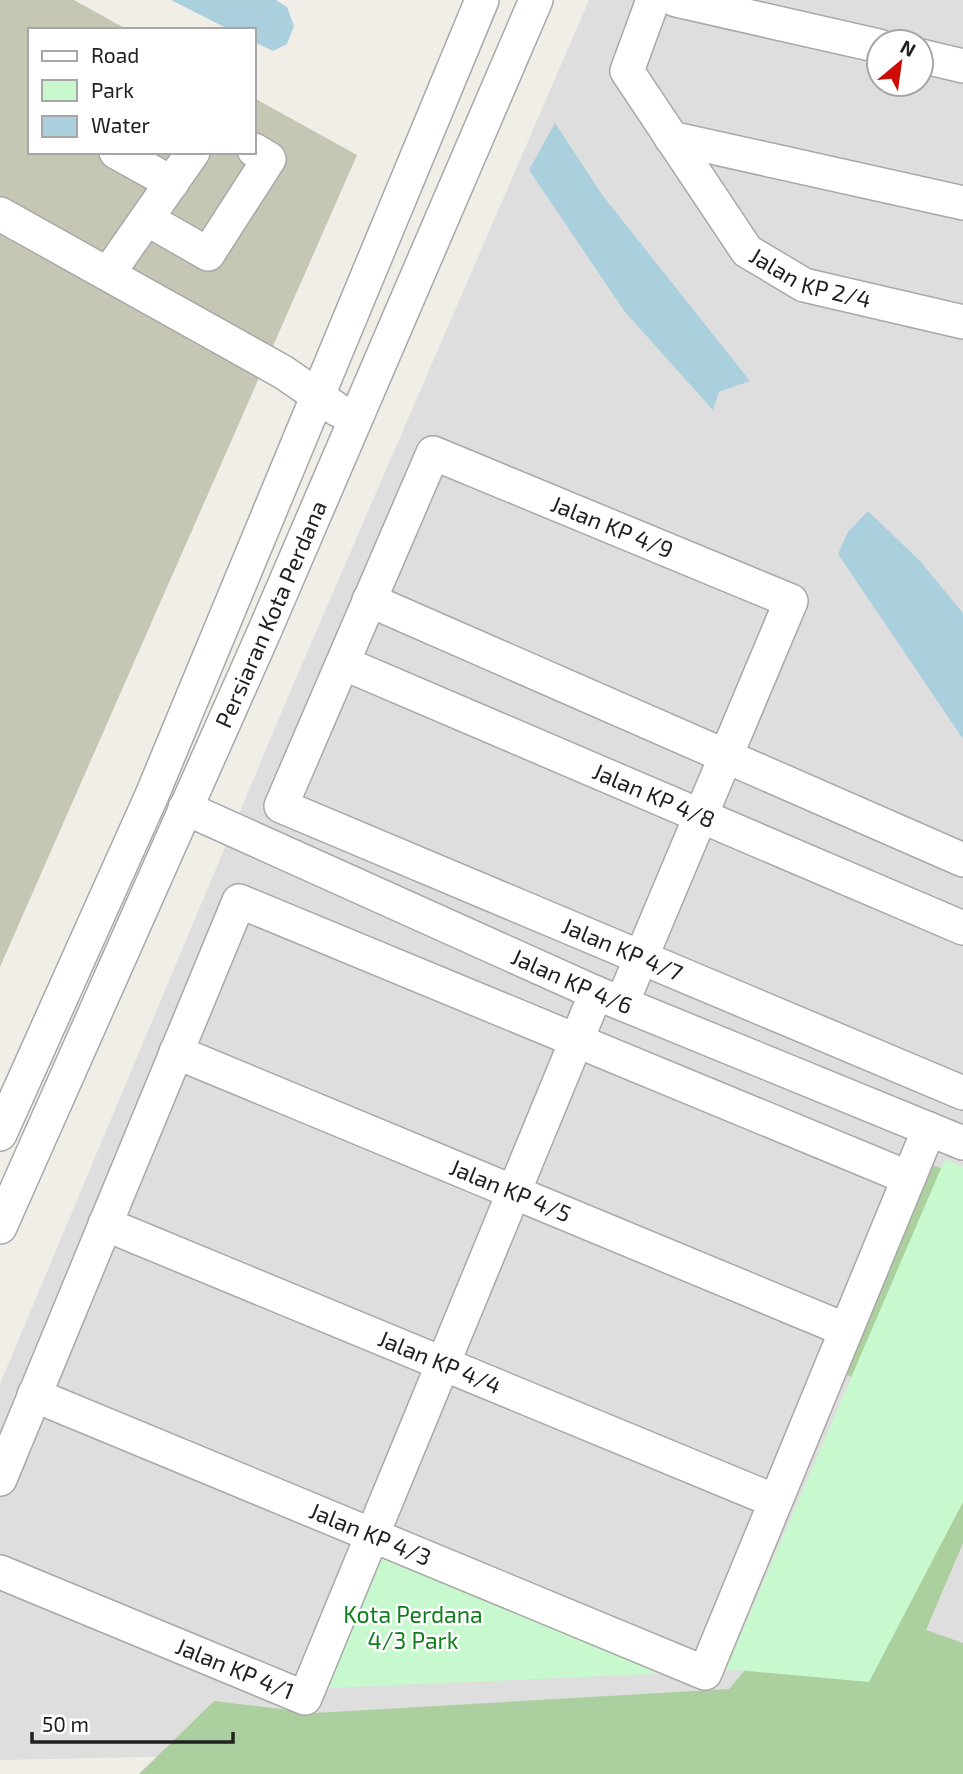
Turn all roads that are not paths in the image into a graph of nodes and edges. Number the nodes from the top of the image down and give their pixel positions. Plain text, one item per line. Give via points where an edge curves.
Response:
1 (482, 0) edge
2 (537, 0) edge
3 (653, 0) edge
4 (676, 0) edge
5 (865, 43) edge
6 (935, 59) edge
7 (963, 66) edge
8 (671, 138) junction
9 (256, 151) edge
10 (120, 154) edge
11 (192, 154) edge
12 (172, 183) junction
13 (963, 203) edge
14 (0, 214) edge
15 (147, 219) junction
16 (108, 274) junction
17 (963, 322) edge
18 (319, 398) junction
19 (355, 420) junction
20 (369, 600) junction
21 (343, 663) junction
22 (726, 756) junction
23 (184, 808) junction
24 (701, 815) junction
25 (963, 860) edge
26 (963, 928) edge
27 (641, 958) junction
28 (609, 998) junction
29 (576, 1041) junction
30 (176, 1052) junction
31 (963, 1093) edge
32 (929, 1129) junction
33 (0, 1134) edge
34 (963, 1143) edge
35 (909, 1178) junction
36 (514, 1192) junction
37 (105, 1224) junction
38 (0, 1227) edge
39 (846, 1329) junction
40 (443, 1364) junction
41 (34, 1395) junction
42 (0, 1479) edge
43 (775, 1502) junction
44 (373, 1535) junction
45 (0, 1572) edge

1 - 18 street, Persiaran Kota Perdana
2 - 19 street, Persiaran Kota Perdana
3 - 8 street, Jalan KP 2/4 via 627,71
4 - 5 street
6 - 7 street
8 - 13 street
8 - 17 street, Jalan KP 2/4 via 747,251 804,285
9 - 15 street via 270,159 208,254
10 - 12 street
11 - 12 street
12 - 15 street
14 - 16 street
15 - 16 street
16 - 18 street via 283,372
18 - 19 street
18 - 33 street, Persiaran Kota Perdana via 152,795
19 - 23 street, Persiaran Kota Perdana
20 - 21 street
20 - 22 street
20 - 22 street, Jalan KP 4/9 via 433,453 791,601
21 - 24 street, Jalan KP 4/8
21 - 27 street, Jalan KP 4/7 via 281,806
22 - 24 street
22 - 25 street
23 - 28 street, Jalan KP 4/6
23 - 38 street, Persiaran Kota Perdana
24 - 26 street, Jalan KP 4/8
24 - 27 street
27 - 28 street
27 - 31 street, Jalan KP 4/7
28 - 29 street
28 - 32 street, Jalan KP 4/6
29 - 30 street via 239,901
29 - 35 street
29 - 36 street
30 - 36 street, Jalan KP 4/5
30 - 37 street
32 - 34 street, Jalan KP 4/6
32 - 35 street
35 - 39 street
36 - 39 street, Jalan KP 4/5
36 - 40 street
37 - 40 street, Jalan KP 4/4
37 - 41 street
39 - 43 street
40 - 43 street, Jalan KP 4/4
40 - 44 street
41 - 42 street
41 - 44 street, Jalan KP 4/3
43 - 44 street, Jalan KP 4/3 via 705,1673
44 - 45 street, Jalan KP 4/1 via 305,1698

